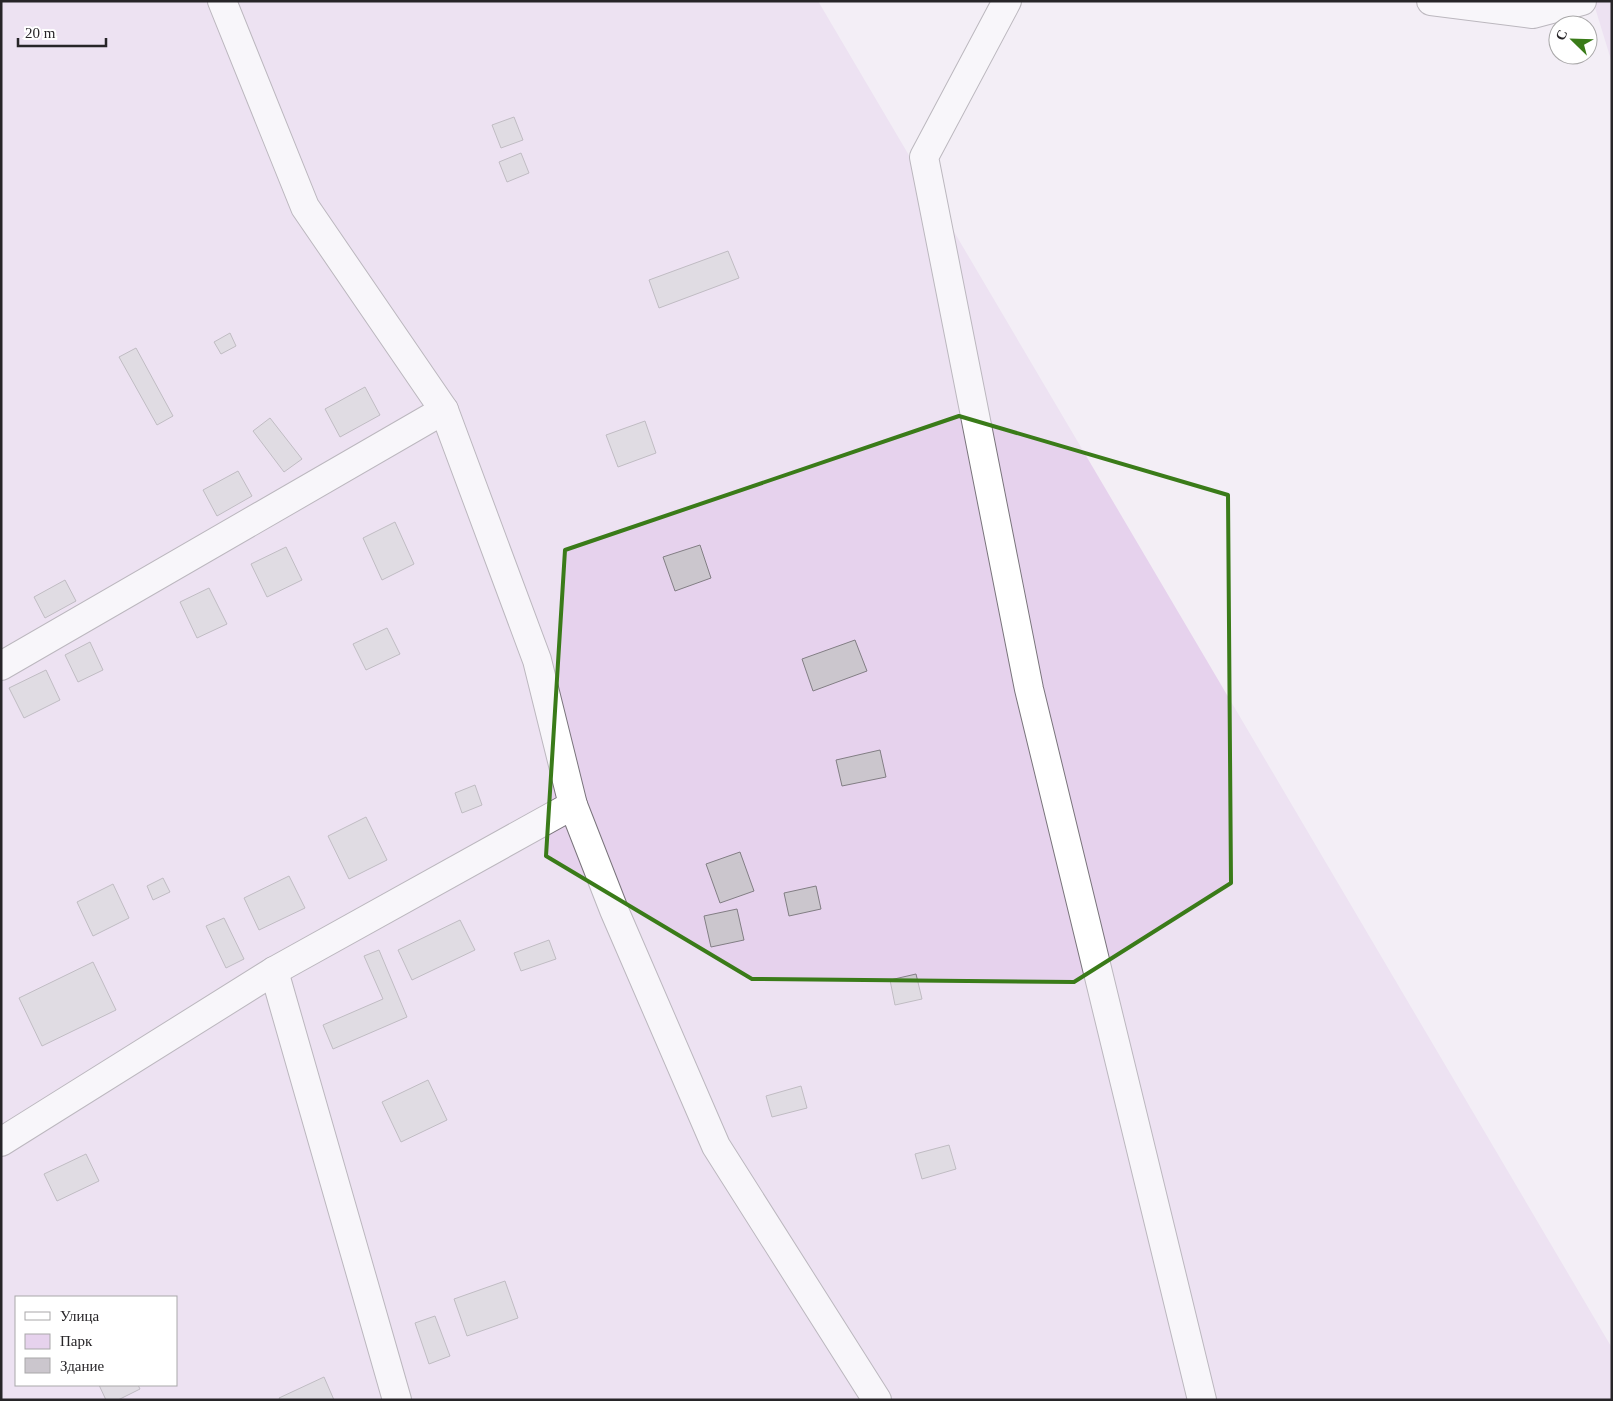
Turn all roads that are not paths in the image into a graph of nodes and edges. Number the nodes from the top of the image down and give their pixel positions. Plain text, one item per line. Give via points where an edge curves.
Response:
1 (222, 1) edge
2 (1007, 1) edge
3 (1430, 1) edge
4 (1582, 1) edge
5 (444, 410) junction
6 (1, 666) edge
7 (573, 805) junction
8 (274, 971) junction
9 (1, 1142) edge
10 (397, 1400) edge
11 (877, 1400) edge
12 (1202, 1400) edge

1 - 5 lane via 305,207
2 - 12 lane via 924,157 1029,690
3 - 4 lane via 1533,14
5 - 6 lane
5 - 7 lane via 537,660
7 - 8 lane
7 - 11 lane via 614,910 716,1146
8 - 9 lane
8 - 10 lane

